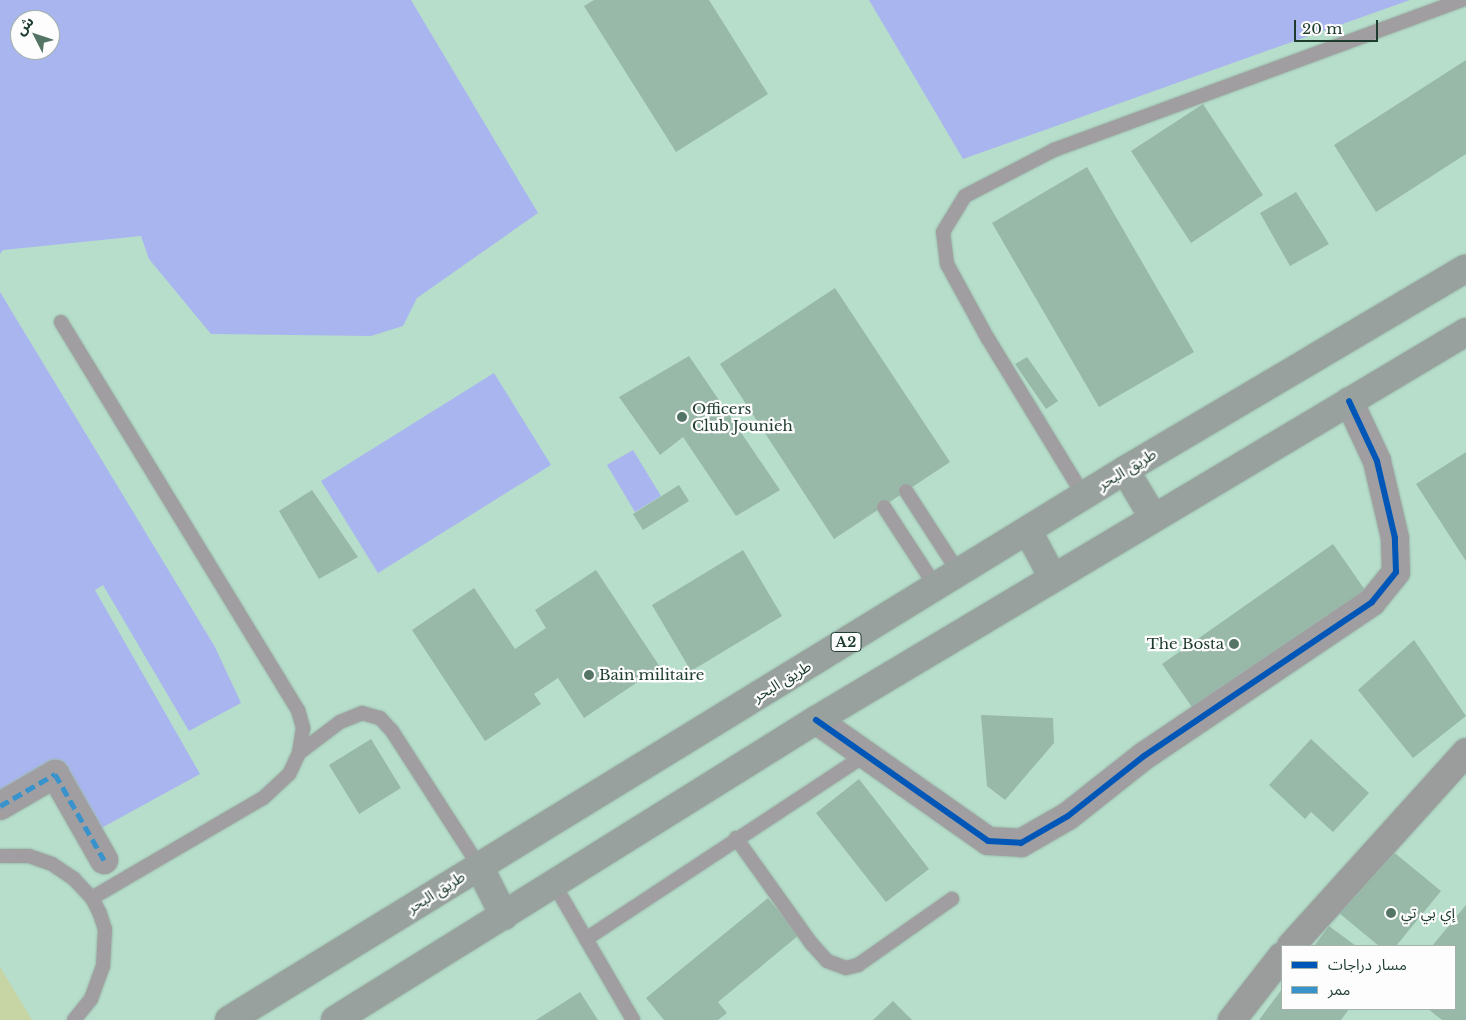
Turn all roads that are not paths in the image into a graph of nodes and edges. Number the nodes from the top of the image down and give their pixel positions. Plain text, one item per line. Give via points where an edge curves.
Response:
1 (1462, 0) edge
2 (1466, 268) edge
3 (61, 322) dead end
4 (1466, 332) edge
5 (1349, 401) junction
6 (1125, 470) junction
7 (906, 491) dead end
8 (1084, 496) junction
9 (884, 507) dead end
10 (1153, 517) junction
11 (1028, 531) junction
12 (958, 573) junction
13 (1053, 578) junction
14 (936, 587) junction
15 (816, 720) junction
16 (1466, 752) edge
17 (299, 753) junction
18 (865, 755) junction
19 (0, 806) edge
20 (736, 838) junction
21 (0, 856) edge
22 (104, 860) dead end
23 (479, 866) junction
24 (554, 884) junction
25 (92, 898) junction
26 (952, 899) dead end
27 (504, 916) junction
28 (586, 940) junction
29 (1292, 945) edge
30 (1281, 957) edge
31 (74, 1020) edge
32 (229, 1020) edge
33 (335, 1020) edge
34 (633, 1020) edge
35 (1232, 1020) edge

1 - 8 lane via 1054,150 965,196 943,232 947,264 988,339
2 - 6 main road, طريق البحر / A2
3 - 17 lane via 298,710 303,728
4 - 5 main road
5 - 10 main road
5 - 18 street via 1378,461 1395,538 1396,572 1372,602 1144,756 1068,816 1021,843 988,841
6 - 8 main road, طريق البحر / A2
6 - 10 main road
7 - 12 lane
8 - 11 main road, طريق البحر / A2
9 - 14 lane
10 - 13 main road
11 - 12 main road, طريق البحر / A2
11 - 13 main road
12 - 14 main road, طريق البحر / A2
13 - 15 main road
14 - 23 main road, طريق البحر / A2
15 - 18 street
15 - 24 main road
16 - 29 main road
17 - 23 lane via 340,722 362,713 380,718 392,731
17 - 25 lane via 289,774 263,798
18 - 20 lane
19 - 22 street via 55,774
20 - 26 lane via 811,943 827,961 846,968 858,965
20 - 28 lane
21 - 25 lane via 28,856 52,864 74,878
23 - 27 main road
23 - 32 main road, طريق البحر / A2
24 - 27 main road
24 - 28 lane
25 - 31 lane via 105,929 103,966 91,999
27 - 33 main road
28 - 34 lane
30 - 35 main road

